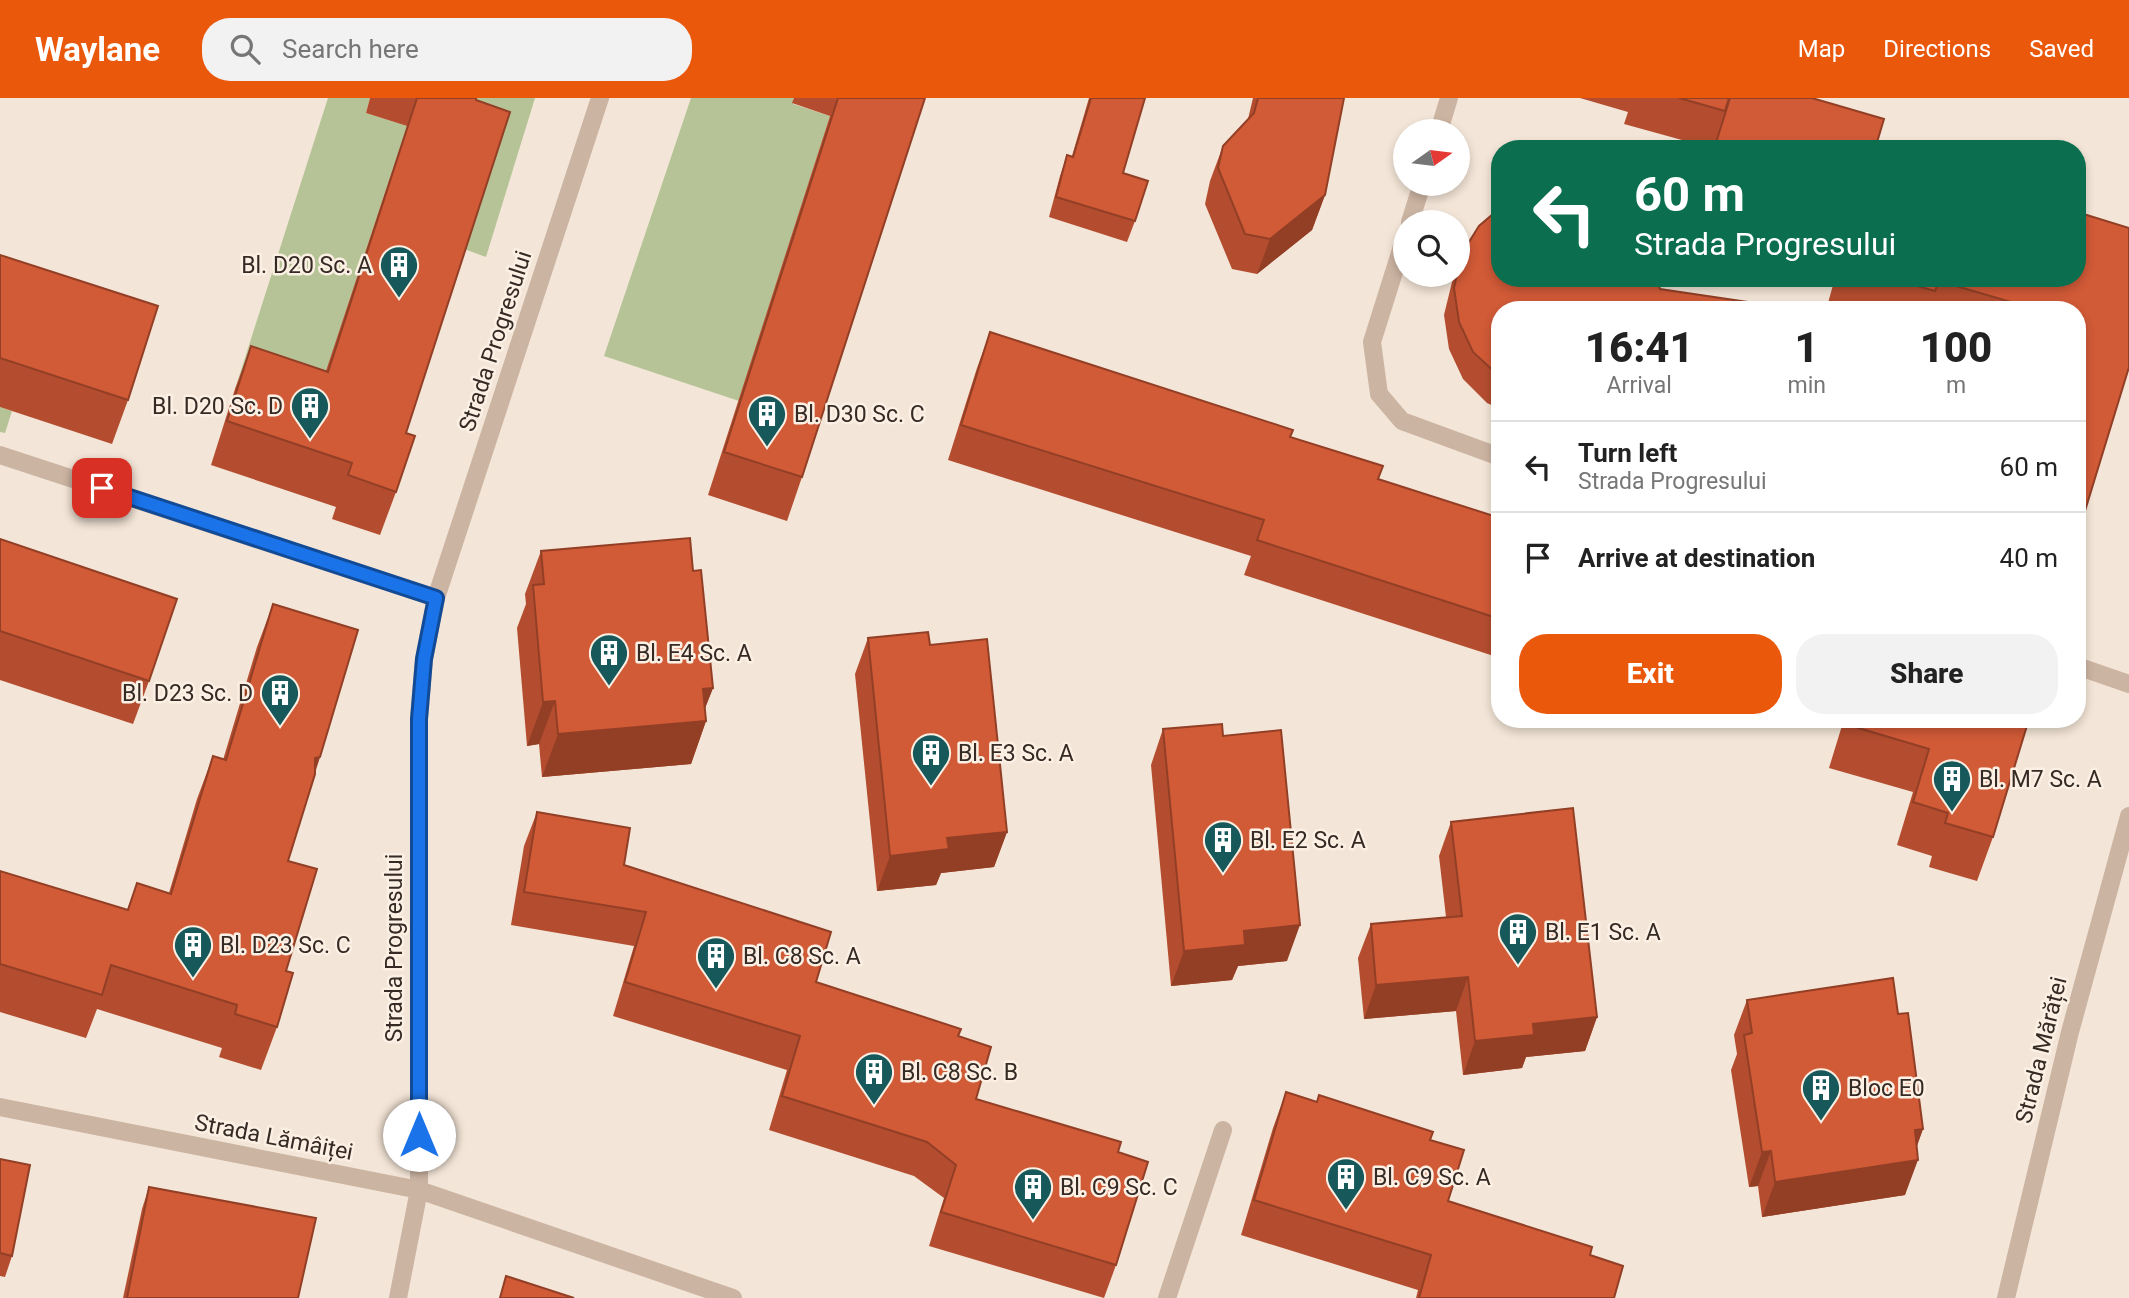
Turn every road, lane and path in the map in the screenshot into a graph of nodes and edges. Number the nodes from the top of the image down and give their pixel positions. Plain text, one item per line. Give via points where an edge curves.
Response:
1 (600, 98) edge
2 (1450, 98) edge
3 (1443, 119) edge
4 (1393, 275) edge
5 (1491, 454) edge
6 (0, 455) edge
7 (436, 598) junction
8 (2086, 669) edge
9 (2129, 684) edge
10 (2129, 816) edge
11 (0, 1107) edge
12 (1223, 1130) dead end
13 (419, 1191) junction
14 (398, 1298) edge
15 (733, 1298) edge
16 (1167, 1298) edge
17 (2006, 1298) edge

1 - 7 street, Strada Progresului
2 - 3 street
4 - 5 street via 1372,342 1378,394 1402,421
6 - 7 street
7 - 13 street, Strada Progresului via 419,719
8 - 9 street
10 - 17 street, Strada Mărăței via 2070,1032
11 - 13 street, Strada Lămâiței
12 - 16 street
13 - 14 street, Strada Progresului
13 - 15 street, Strada Lămâiței

